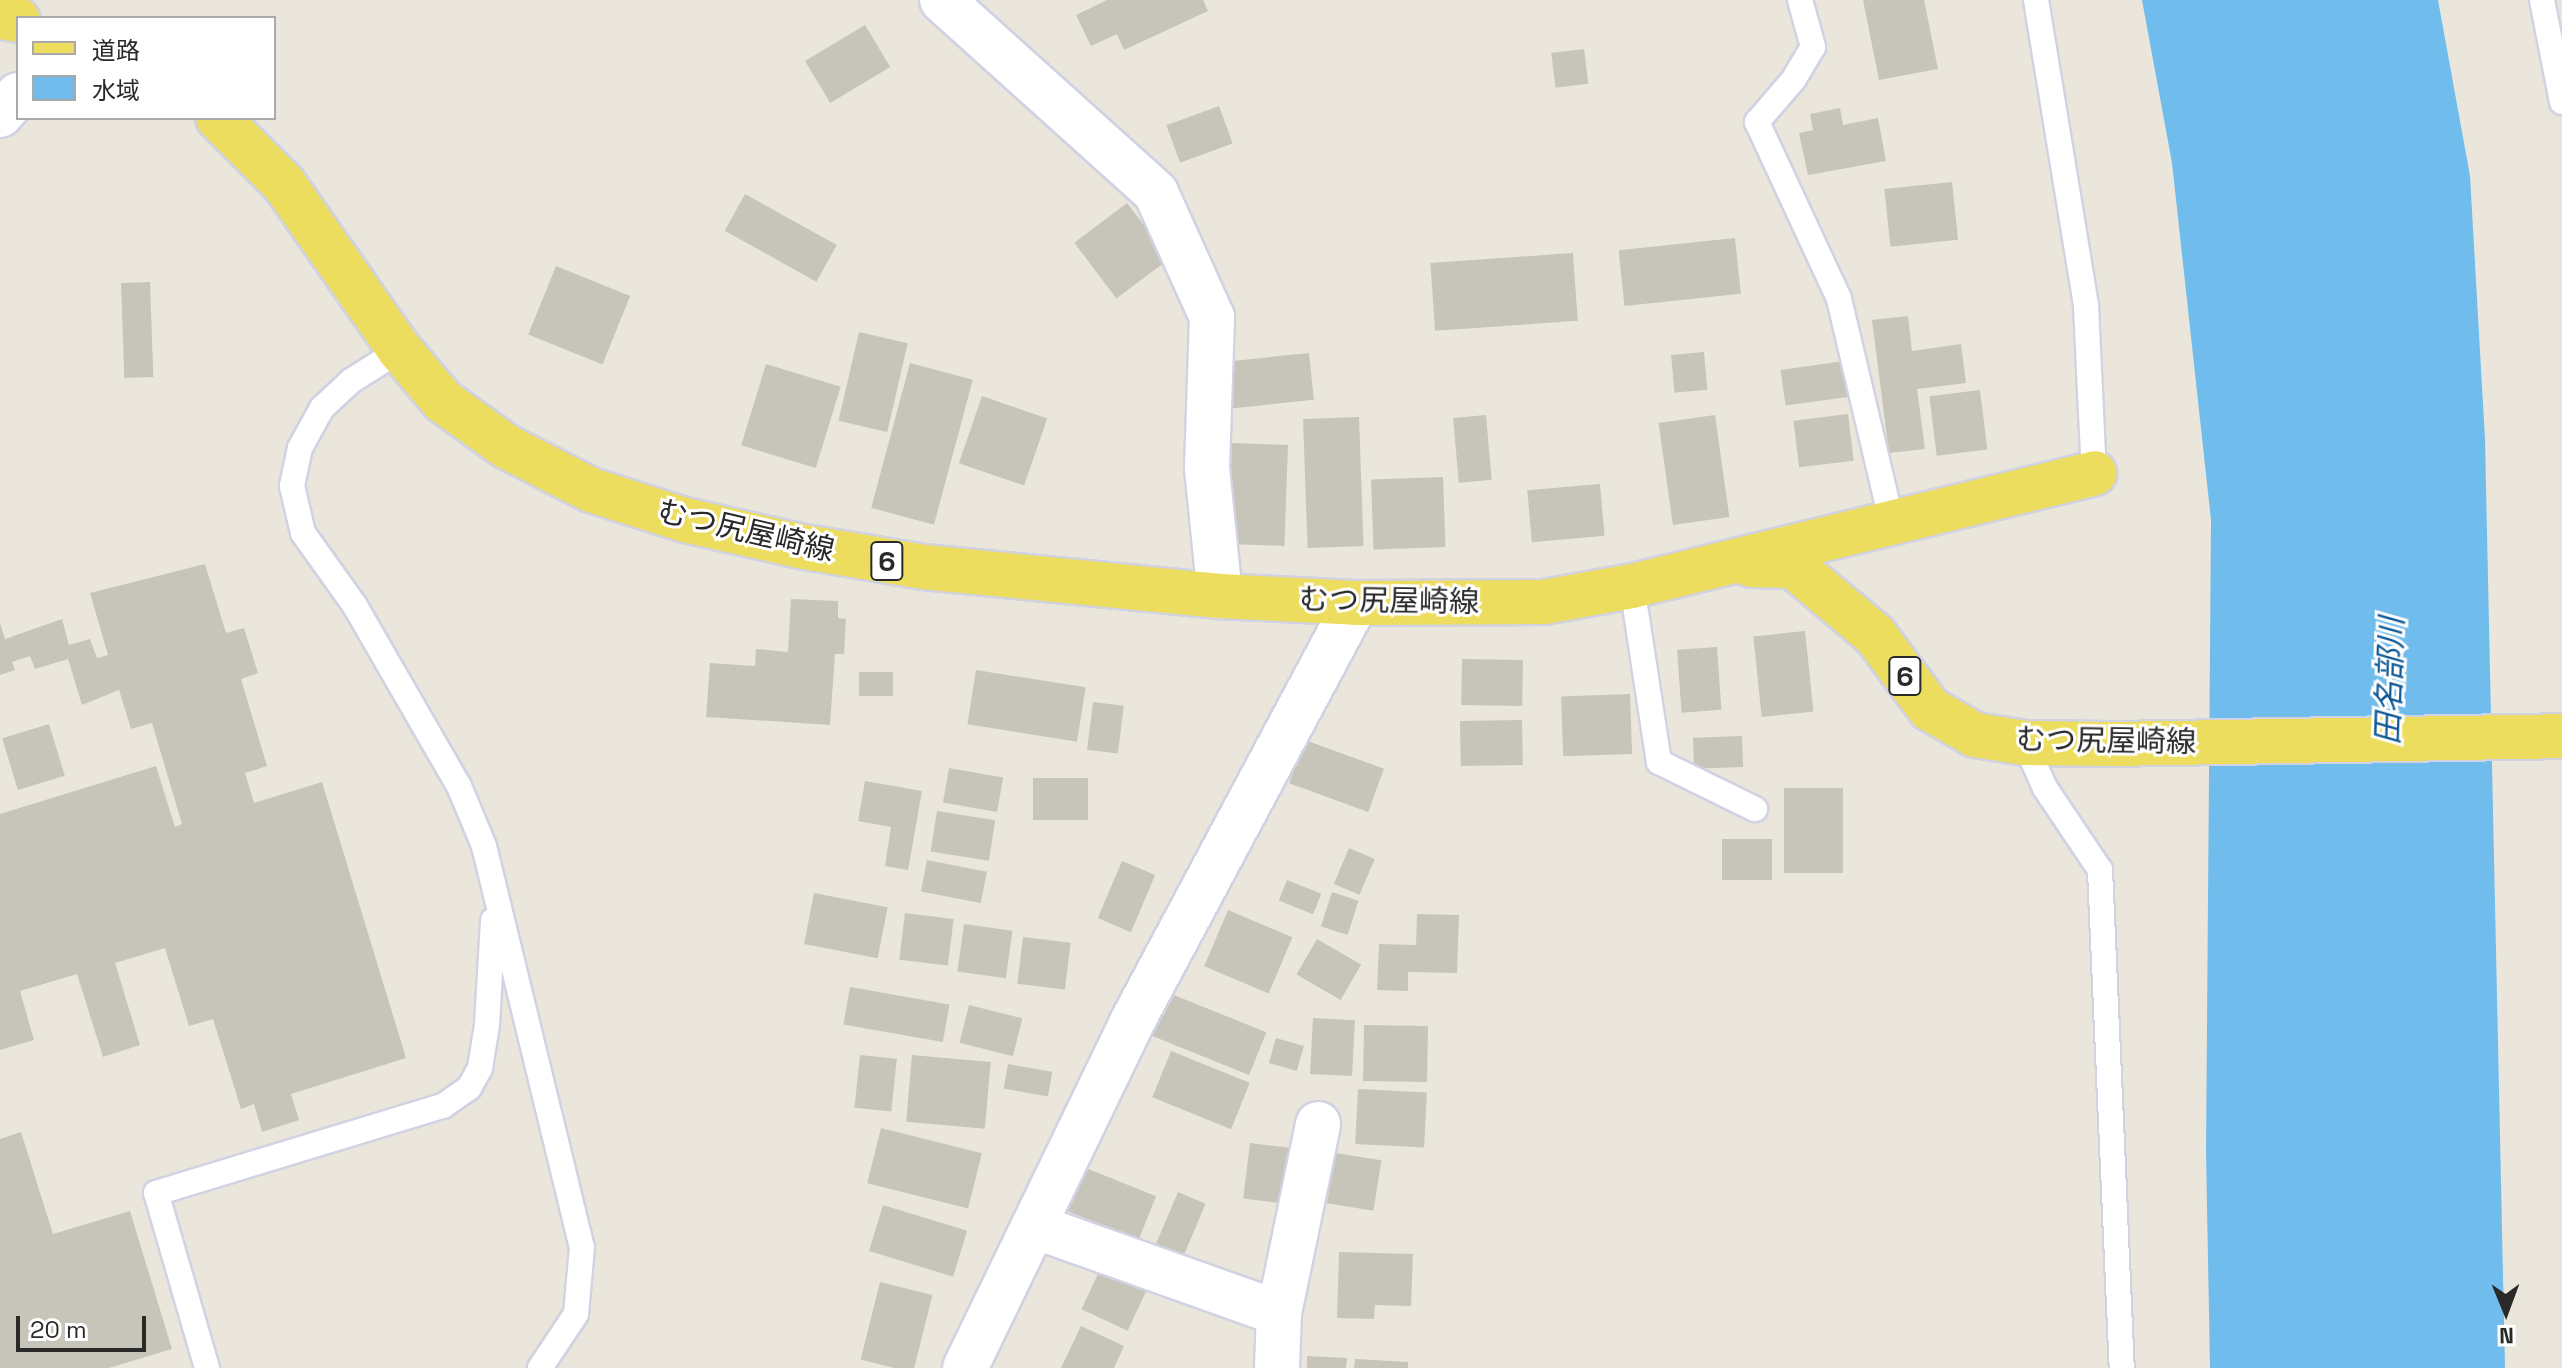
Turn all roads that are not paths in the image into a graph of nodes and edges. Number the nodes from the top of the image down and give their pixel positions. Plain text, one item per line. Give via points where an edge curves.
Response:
1 (942, 0) edge
2 (1800, 0) edge
3 (2036, 0) edge
4 (2542, 0) edge
5 (16, 97) edge
6 (2562, 102) edge
7 (0, 115) edge
8 (220, 120) edge
9 (400, 350) junction
10 (2094, 473) joint
11 (1892, 523) junction
12 (1720, 564) junction
13 (1632, 586) junction
14 (1220, 596) junction
15 (1356, 603) junction
16 (2562, 736) edge
17 (2025, 743) junction
18 (1755, 809) dead end
19 (495, 897) junction
20 (1318, 1124) dead end
21 (1034, 1226) junction
22 (1279, 1313) junction
23 (207, 1368) edge
24 (540, 1368) edge
25 (965, 1368) edge
26 (1277, 1368) edge
27 (2122, 1368) edge

1 - 14 street via 1156,193 1212,317 1207,468
2 - 11 lane via 1813,47 1757,122 1839,299
3 - 10 lane via 2086,306
4 - 6 lane
5 - 7 street
8 - 9 main road, むつ尻屋崎線 / 6 via 284,184
9 - 14 main road, むつ尻屋崎線 / 6 via 443,401 507,447 591,490 685,520 924,567
9 - 19 lane via 351,381 322,408 300,448 292,486 303,533 355,606 459,786 484,846
10 - 11 main road, むつ尻屋崎線 / 6
11 - 12 main road, むつ尻屋崎線 / 6
12 - 13 main road, むつ尻屋崎線 / 6
12 - 17 main road, むつ尻屋崎線 / 6 via 1793,566 1875,635 1930,709 1975,735
13 - 15 main road, むつ尻屋崎線 / 6 via 1544,602
13 - 18 lane via 1659,762
14 - 15 main road, むつ尻屋崎線 / 6
15 - 21 street via 1131,1024
16 - 17 main road, むつ尻屋崎線 / 6
17 - 27 lane via 2045,788 2100,870
19 - 23 lane via 487,1025 480,1068 469,1088 443,1106 156,1193
19 - 24 lane via 582,1247 576,1314
20 - 22 street
21 - 22 street
21 - 25 street
22 - 26 street

